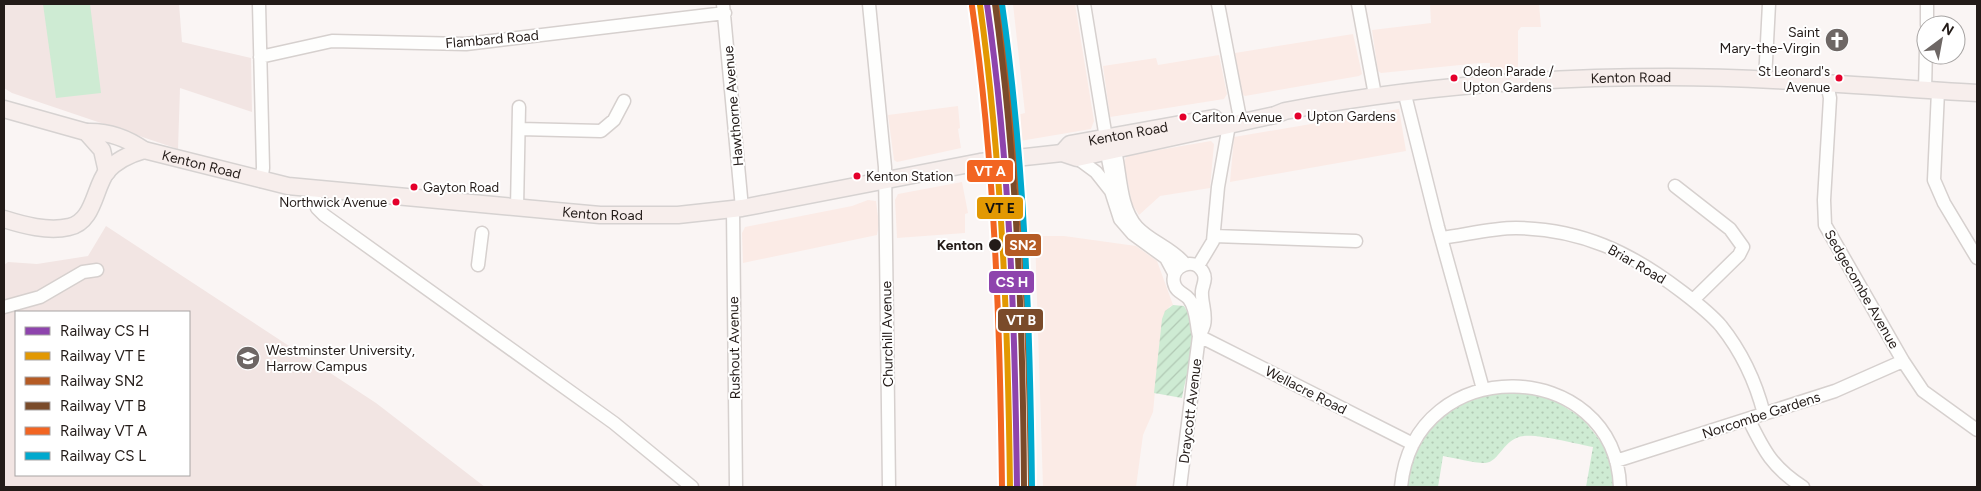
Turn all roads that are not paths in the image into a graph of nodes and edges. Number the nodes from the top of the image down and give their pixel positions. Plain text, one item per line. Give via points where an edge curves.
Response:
1 (259, 4) edge
2 (869, 4) edge
3 (1084, 4) edge
4 (1218, 4) edge
5 (1358, 4) edge
6 (1769, 4) edge
7 (724, 8) edge
8 (260, 57) junction
9 (1928, 65) edge
10 (1765, 80) junction
11 (1827, 84) junction
12 (1931, 90) junction
13 (1404, 91) junction
14 (1977, 92) edge
15 (1375, 95) junction
16 (624, 101) dead end
17 (519, 107) dead end
18 (6, 108) edge
19 (1234, 119) junction
20 (520, 130) junction
21 (86, 132) junction
22 (1109, 143) junction
23 (144, 150) junction
24 (1070, 156) junction
25 (107, 172) junction
26 (262, 181) junction
27 (885, 181) junction
28 (1675, 186) dead end
29 (314, 189) junction
30 (1111, 191) junction
31 (517, 208) junction
32 (738, 209) junction
33 (9, 224) edge
34 (482, 234) dead end
35 (1214, 236) junction
36 (1441, 238) junction
37 (1356, 241) dead end
38 (1977, 258) edge
39 (478, 265) dead end
40 (1192, 265) junction
41 (97, 270) dead end
42 (1174, 274) junction
43 (1202, 290) junction
44 (1188, 296) junction
45 (1693, 300) junction
46 (4, 307) edge
47 (1204, 337) junction
48 (1903, 361) junction
49 (1482, 389) junction
50 (1764, 414) junction
51 (1750, 420) junction
52 (1977, 430) edge
53 (1413, 444) junction
54 (1616, 461) junction
55 (1399, 486) edge
56 (692, 487) edge
57 (736, 487) edge
58 (889, 487) edge
59 (1180, 487) edge
60 (1620, 487) edge
61 (1803, 487) edge

1 - 8 street
2 - 27 street, Churchill Avenue
3 - 22 street
4 - 19 street
5 - 15 street
6 - 10 street
7 - 8 street, Flambard Road via 466,44 332,41
7 - 32 street, Hawthorne Avenue
8 - 26 street
9 - 12 street
10 - 11 main road, Kenton Road
10 - 13 main road, Kenton Road via 1573,78
11 - 12 main road, Kenton Road
11 - 48 street, Sedgecombe Avenue via 1830,98 1825,225
12 - 14 main road, Kenton Road
12 - 38 street via 1934,180
13 - 15 main road, Kenton Road
13 - 36 street
15 - 19 main road, Kenton Road via 1285,111 1273,106
16 - 20 street via 614,120 601,131
17 - 20 street
18 - 21 main road, Kenton Road
19 - 22 main road, Kenton Road
19 - 35 street via 1218,187
20 - 31 street
21 - 23 main road, Kenton Road via 100,132 133,142
21 - 25 main road via 102,150
22 - 24 main road, Kenton Road via 1070,144
22 - 30 street
22 - 40 street via 1132,220 1144,233
23 - 25 main road, Kenton Road via 124,158
23 - 26 main road, Kenton Road
24 - 27 main road, Kenton Road via 1039,155 968,164
24 - 30 street via 1096,172
25 - 33 main road via 83,219 69,227
26 - 29 main road, Kenton Road
27 - 32 main road, Kenton Road
27 - 58 street, Churchill Avenue
28 - 45 street via 1730,230 1743,247 1739,256
29 - 31 main road, Kenton Road
29 - 56 street via 317,208 324,215 614,423
30 - 42 street via 1126,227 1166,258
31 - 32 main road, Kenton Road via 610,215 678,215
32 - 57 street, Rushout Avenue
34 - 39 street
35 - 37 street
35 - 40 street via 1211,247
36 - 45 street, Briar Road via 1515,228 1568,234 1602,243 1635,260
36 - 49 street
40 - 42 street via 1179,267
40 - 43 street, Draycott Avenue via 1205,278
41 - 46 street via 83,272 45,295
42 - 44 street, Draycott Avenue via 1175,287
43 - 44 street
43 - 47 street, Draycott Avenue
44 - 47 street, Draycott Avenue
45 - 50 street, Briar Road via 1720,325 1739,355 1759,394
47 - 53 street, Wellacre Road
47 - 59 street, Draycott Avenue
48 - 50 street, Norcombe Gardens via 1835,391
48 - 52 street, Sedgecombe Avenue via 1924,391
49 - 53 street via 1463,396 1436,415
49 - 54 street via 1518,385 1560,397 1594,423
50 - 51 street, Norcombe Gardens
51 - 54 street, Norcombe Gardens
51 - 61 street via 1774,466
53 - 55 street
54 - 60 street

